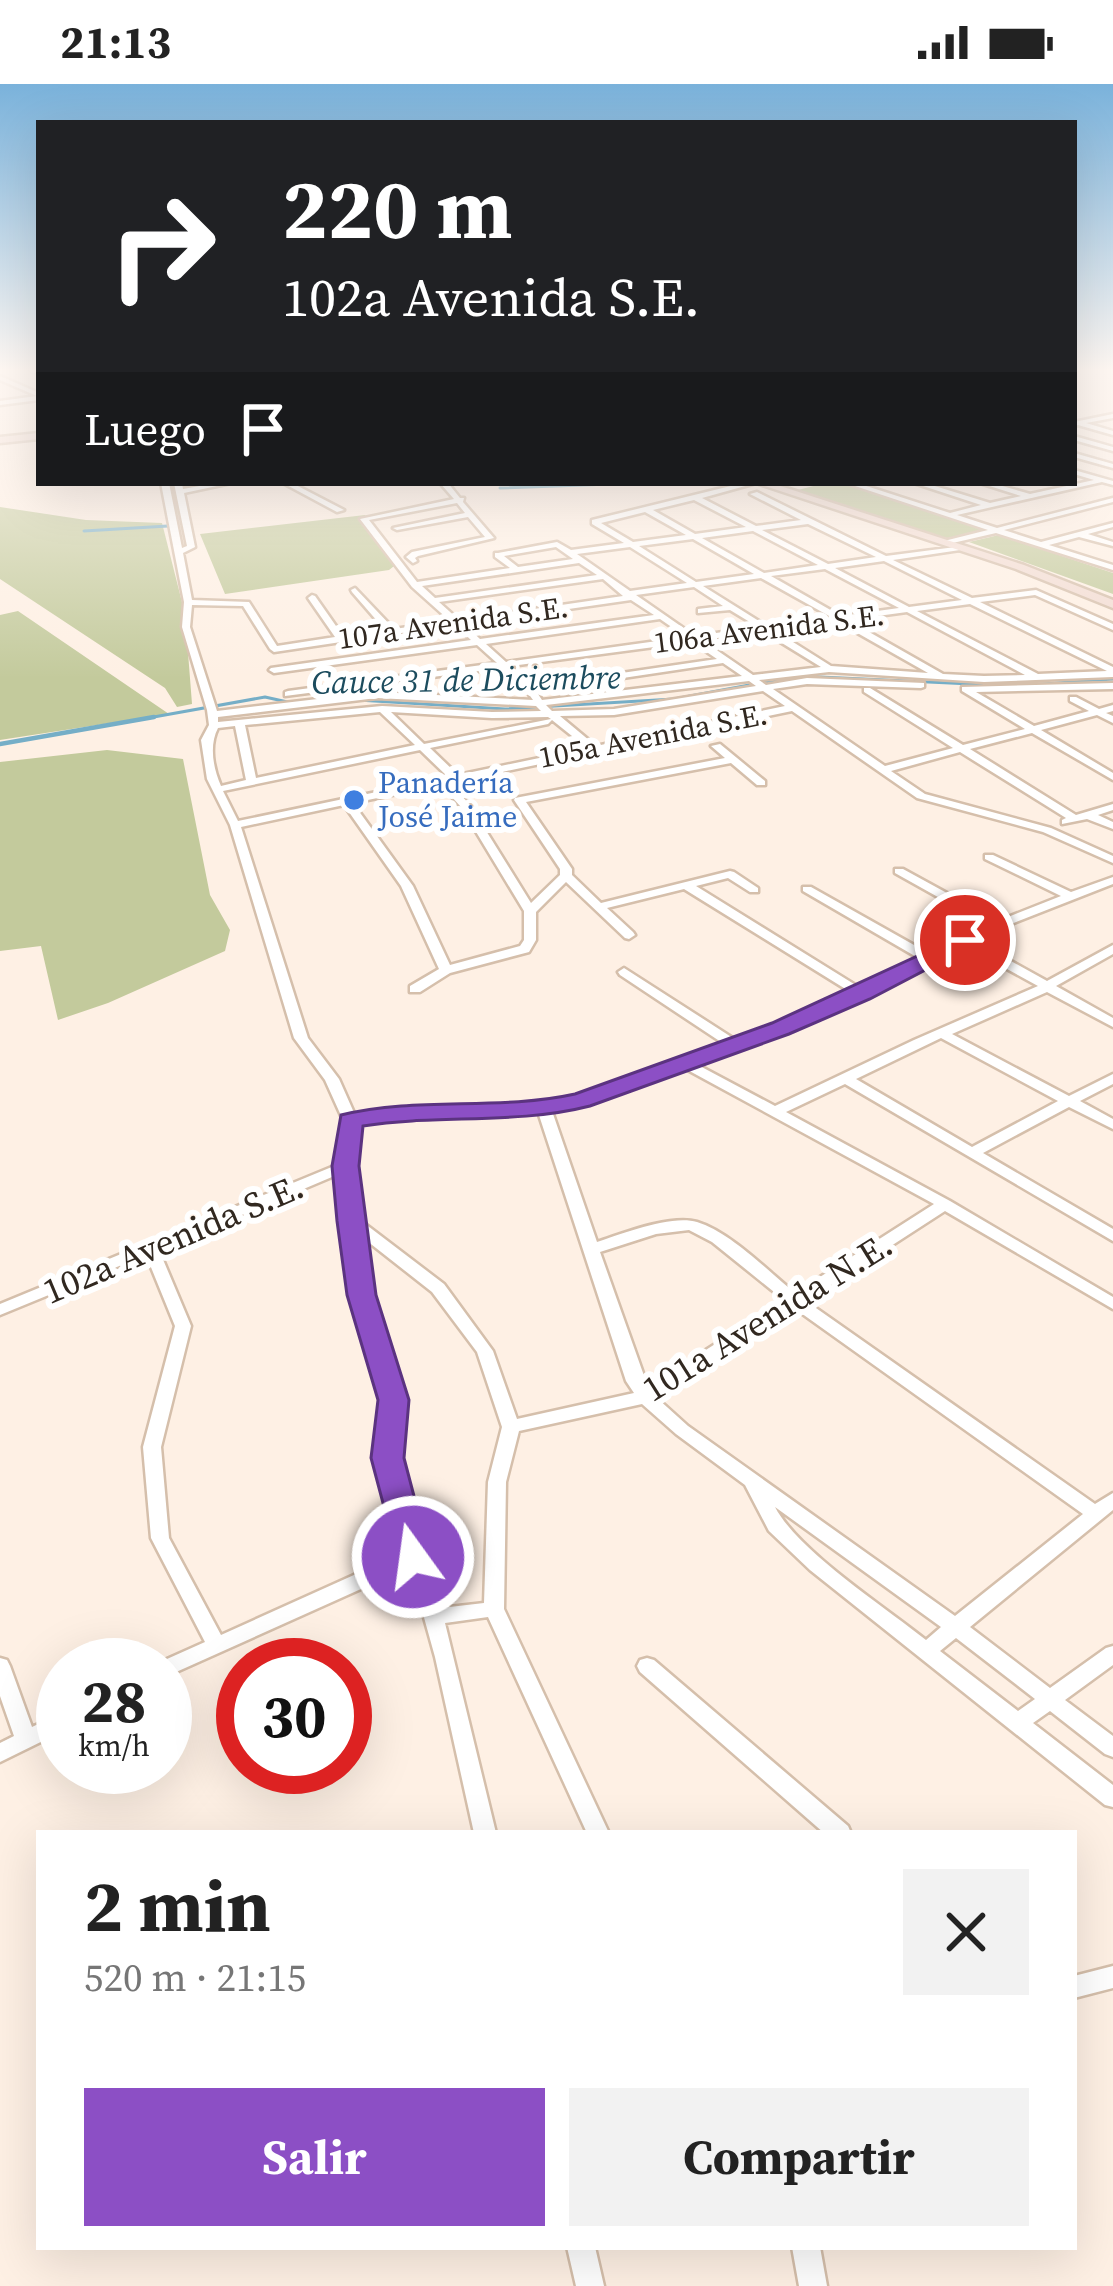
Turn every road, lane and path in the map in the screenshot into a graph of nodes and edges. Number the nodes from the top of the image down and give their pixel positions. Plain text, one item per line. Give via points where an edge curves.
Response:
1 (1077, 473) edge
2 (1102, 480) junction
3 (1113, 483) edge
4 (166, 486) edge
5 (293, 486) edge
6 (447, 486) edge
7 (788, 486) edge
8 (859, 486) edge
9 (928, 486) edge
10 (994, 486) edge
11 (1056, 486) edge
12 (756, 487) edge
13 (179, 488) edge
14 (1066, 489) junction
15 (695, 496) junction
16 (1031, 497) junction
17 (461, 500) junction
18 (1113, 500) edge
19 (991, 506) junction
20 (644, 508) junction
21 (340, 510) dead end
22 (471, 514) junction
23 (950, 515) junction
24 (812, 521) junction
25 (1113, 525) edge
26 (397, 528) dead end
27 (757, 529) junction
28 (995, 530) junction
29 (1079, 534) junction
30 (698, 536) junction
31 (953, 544) junction
32 (1041, 544) junction
33 (1113, 544) edge
34 (634, 545) junction
35 (178, 553) junction
36 (569, 553) junction
37 (890, 557) junction
38 (580, 560) junction
39 (413, 561) dead end
40 (829, 566) junction
41 (1113, 568) edge
42 (516, 569) junction
43 (767, 575) junction
44 (604, 577) junction
45 (417, 583) junction
46 (696, 584) junction
47 (355, 590) dead end
48 (629, 596) junction
49 (312, 598) dead end
50 (432, 601) junction
51 (976, 601) junction
52 (1113, 601) edge
53 (188, 602) junction
54 (731, 607) junction
55 (912, 610) junction
56 (701, 611) dead end
57 (659, 617) junction
58 (844, 619) junction
59 (454, 621) junction
60 (1113, 627) edge
61 (766, 629) junction
62 (390, 630) junction
63 (340, 638) junction
64 (690, 638) junction
65 (327, 640) junction
66 (478, 642) junction
67 (722, 661) junction
68 (342, 662) junction
69 (505, 665) junction
70 (829, 669) junction
71 (274, 670) dead end
72 (1112, 672) edge
73 (1036, 676) junction
74 (754, 683) junction
75 (954, 683) junction
76 (361, 686) junction
77 (1113, 686) edge
78 (530, 689) junction
79 (867, 690) dead end
80 (1073, 699) dead end
81 (293, 701) junction
82 (539, 703) junction
83 (791, 708) junction
84 (1113, 708) edge
85 (382, 709) junction
86 (1098, 712) junction
87 (554, 717) junction
88 (1113, 720) edge
89 (213, 721) junction
90 (240, 724) junction
91 (1034, 730) junction
92 (716, 746) dead end
93 (592, 747) junction
94 (419, 748) junction
95 (964, 751) junction
96 (734, 760) junction
97 (881, 770) junction
98 (1113, 777) edge
99 (448, 779) junction
100 (252, 783) junction
101 (761, 783) dead end
102 (219, 789) junction
103 (346, 801) junction
104 (1113, 807) edge
105 (1082, 817) junction
106 (235, 825) junction
107 (1113, 826) edge
108 (1047, 830) junction
109 (989, 857) dead end
110 (1113, 860) edge
111 (899, 872) dead end
112 (566, 877) junction
113 (1113, 880) edge
114 (686, 885) junction
115 (754, 890) dead end
116 (806, 890) dead end
117 (1067, 895) junction
118 (598, 907) junction
119 (530, 911) junction
120 (997, 925) junction
121 (629, 935) dead end
122 (965, 940) junction
123 (1113, 949) edge
124 (929, 959) junction
125 (446, 970) junction
126 (624, 972) dead end
127 (1048, 985) junction
128 (415, 989) dead end
129 (862, 994) junction
130 (1113, 1022) edge
131 (946, 1035) junction
132 (736, 1046) junction
133 (685, 1063) junction
134 (844, 1078) junction
135 (1113, 1078) edge
136 (1068, 1099) junction
137 (544, 1108) junction
138 (775, 1112) junction
139 (350, 1120) junction
140 (1113, 1125) edge
141 (974, 1152) junction
142 (346, 1166) junction
143 (945, 1204) junction
144 (351, 1221) junction
145 (1113, 1236) edge
146 (150, 1247) junction
147 (592, 1249) junction
148 (796, 1302) junction
149 (1113, 1304) edge
150 (0, 1310) edge
151 (645, 1397) junction
152 (511, 1427) junction
153 (751, 1477) junction
154 (1113, 1500) edge
155 (1096, 1514) junction
156 (413, 1557) junction
157 (494, 1609) junction
158 (432, 1616) junction
159 (954, 1626) junction
160 (230, 1638) edge
161 (216, 1644) joint
162 (926, 1651) junction
163 (1113, 1654) edge
164 (192, 1656) edge
165 (0, 1666) edge
166 (646, 1666) dead end
167 (1047, 1699) junction
168 (1018, 1723) junction
169 (36, 1735) edge
170 (26, 1740) junction
171 (1113, 1748) edge
172 (0, 1753) edge
173 (1113, 1798) edge
174 (484, 1830) edge
175 (597, 1830) edge
176 (837, 1830) edge
177 (1113, 1977) edge
178 (1077, 1986) edge
179 (582, 2250) edge
180 (807, 2250) edge
181 (590, 2286) edge
182 (813, 2286) edge

1 - 2 street
2 - 3 street
2 - 14 street
4 - 35 street
5 - 21 street
6 - 17 street
7 - 31 main road
8 - 23 street
9 - 19 street
10 - 16 street
11 - 14 street
12 - 15 street
12 - 24 street
12 - 31 main road
13 - 35 street via 191,547
14 - 16 street
15 - 20 street
15 - 27 street
16 - 19 street
17 - 22 street
17 - 45 street via 364,519
18 - 28 street, 107a Avenida S.E.
19 - 23 street
20 - 30 street
20 - 34 street via 595,522
22 - 26 street
22 - 39 street via 490,538 415,554
23 - 28 street
24 - 27 street
24 - 37 street
25 - 29 street
27 - 30 street
27 - 40 street
28 - 31 street, 107a Avenida S.E.
28 - 32 street
29 - 32 street
29 - 33 street
30 - 34 street
30 - 43 street
31 - 37 street, 107a Avenida S.E.
31 - 52 main road
32 - 41 street
34 - 36 street
34 - 46 street
35 - 53 street
36 - 38 street
36 - 42 street via 557,544 498,555
37 - 40 street, 107a Avenida S.E.
37 - 51 street
38 - 42 street
38 - 44 street
40 - 43 street, 107a Avenida S.E.
40 - 55 street
42 - 45 street
43 - 46 street, 107a Avenida S.E.
43 - 58 street
44 - 48 street
44 - 50 street
45 - 50 street
46 - 48 street, 107a Avenida S.E.
46 - 54 street
47 - 62 street
48 - 57 street
48 - 59 street, 107a Avenida S.E.
49 - 63 street
50 - 59 street
51 - 55 street, 106a Avenida S.E.
51 - 60 street, 106a Avenida S.E. via 1036,592
51 - 72 street
53 - 65 street, 107a Avenida S.E. via 247,604 274,650
53 - 89 street via 186,627
54 - 56 street
54 - 61 street
55 - 58 street, 106a Avenida S.E.
55 - 73 street
57 - 64 street
57 - 66 street
58 - 61 street, 106a Avenida S.E.
58 - 75 street
59 - 62 street, 107a Avenida S.E.
59 - 66 street
61 - 64 street, 106a Avenida S.E.
61 - 70 street
62 - 63 street, 107a Avenida S.E.
63 - 65 street, 107a Avenida S.E.
64 - 67 street
64 - 69 street, 106a Avenida S.E.
65 - 68 street
66 - 68 street
66 - 69 street
67 - 74 street
67 - 78 street
68 - 71 street
68 - 76 street
69 - 76 street, 106a Avenida S.E.
69 - 78 street
70 - 74 street
70 - 75 street
72 - 73 street
73 - 75 street
74 - 75 street
74 - 82 street
74 - 83 street
74 - 87 street via 657,707
75 - 77 street
75 - 91 street
76 - 81 street, 106a Avenida S.E.
78 - 82 street
79 - 95 street
80 - 86 street
81 - 82 street via 377,695
81 - 89 street
82 - 87 street
83 - 93 street, 105a Avenida S.E.
83 - 97 street
84 - 86 street
85 - 87 street
85 - 90 street
85 - 94 street
86 - 88 street
86 - 91 street
87 - 93 street
87 - 94 street
89 - 90 street
89 - 102 street via 207,758
90 - 100 street
91 - 95 street
91 - 98 street
92 - 96 street
93 - 99 street, 105a Avenida S.E.
94 - 99 street
94 - 100 street
95 - 97 street
95 - 105 street
96 - 101 street
96 - 112 street via 519,800
97 - 108 street via 921,796
99 - 103 street, 105a Avenida S.E.
99 - 119 street
100 - 102 street
102 - 106 street
103 - 106 street, 105a Avenida S.E.
103 - 125 street via 407,886
104 - 105 street
105 - 107 street
105 - 108 street
106 - 139 street via 301,1038
108 - 110 street
109 - 117 street
111 - 120 street
112 - 118 street
112 - 119 street
113 - 117 street
114 - 115 street via 730,874
114 - 118 street
114 - 129 street
116 - 124 street
117 - 120 street
118 - 121 street
119 - 125 street via 525,950
120 - 122 street
122 - 124 street
122 - 127 street
123 - 127 street
124 - 129 street
125 - 128 street
126 - 132 street
127 - 130 street
127 - 131 street
129 - 132 street
131 - 134 street
131 - 136 street
132 - 133 street
133 - 137 street
133 - 138 street
134 - 138 street
134 - 141 street
135 - 136 street
136 - 140 street
136 - 141 street
137 - 139 street
137 - 147 street
138 - 143 street
139 - 142 street
141 - 145 street
142 - 144 street
142 - 146 street, 102a Avenida S.E.
143 - 148 street, 101a Avenida N.E.
143 - 149 street
144 - 152 street via 438,1288 467,1324
144 - 156 street via 362,1295 394,1400 388,1458
146 - 150 street, 102a Avenida S.E.
146 - 161 street via 183,1326 152,1447 160,1538
147 - 148 street via 691,1225
147 - 151 street
148 - 151 street, 101a Avenida N.E.
148 - 155 street
151 - 152 street, 101a Avenida N.E.
151 - 153 street
152 - 157 street via 497,1482
153 - 159 street
153 - 162 street via 776,1526
154 - 155 street
155 - 159 street
156 - 158 street
156 - 160 street
157 - 158 street
157 - 175 street
158 - 174 street
159 - 162 street
159 - 167 street
161 - 164 street
162 - 168 street
163 - 167 street
165 - 170 street
166 - 176 street
167 - 168 street
167 - 171 street
168 - 173 street
169 - 170 street
170 - 172 street
177 - 178 street
179 - 181 street
180 - 182 street

